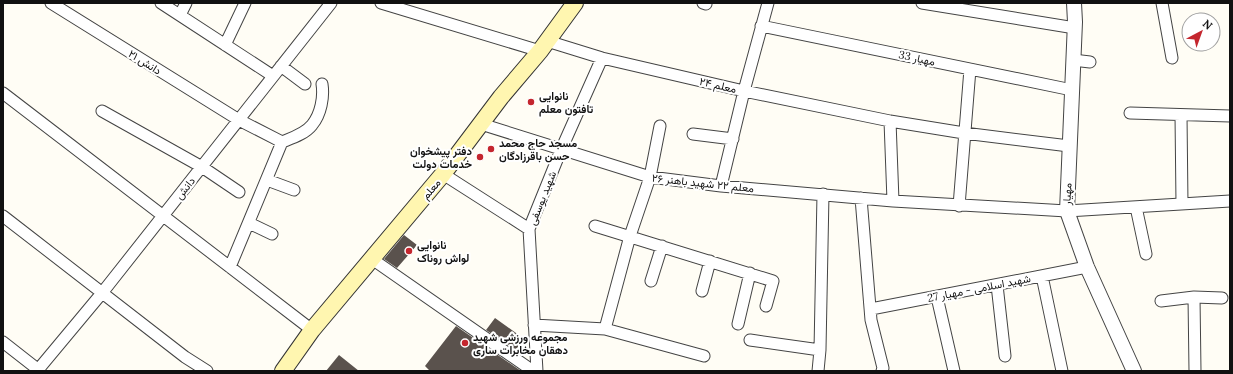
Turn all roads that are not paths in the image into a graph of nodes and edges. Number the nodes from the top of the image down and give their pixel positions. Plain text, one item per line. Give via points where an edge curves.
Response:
1 (51, 3) edge
2 (161, 3) edge
3 (186, 3) edge
4 (244, 3) edge
5 (331, 3) edge
6 (381, 3) edge
7 (768, 3) edge
8 (922, 3) edge
9 (1074, 3) edge
10 (1162, 3) edge
11 (572, 4) edge
12 (180, 15) junction
13 (761, 26) junction
14 (1075, 28) junction
15 (224, 45) junction
16 (544, 46) junction
17 (602, 58) junction
18 (1172, 58) dead end
19 (1073, 60) junction
20 (1090, 62) dead end
21 (281, 66) junction
22 (970, 69) junction
23 (273, 76) junction
24 (305, 84) dead end
25 (322, 84) dead end
26 (1072, 90) junction
27 (744, 91) junction
28 (3, 93) edge
29 (102, 111) dead end
30 (1130, 113) dead end
31 (1181, 115) junction
32 (1230, 116) edge
33 (239, 120) junction
34 (890, 121) junction
35 (481, 124) junction
36 (660, 126) dead end
37 (964, 133) junction
38 (693, 134) dead end
39 (733, 138) junction
40 (282, 142) junction
41 (1070, 146) junction
42 (561, 150) junction
43 (202, 167) junction
44 (443, 174) junction
45 (650, 177) junction
46 (267, 180) junction
47 (721, 186) junction
48 (294, 190) dead end
49 (238, 192) dead end
50 (823, 194) junction
51 (861, 198) junction
52 (893, 201) junction
53 (1230, 201) edge
54 (1182, 204) junction
55 (959, 206) junction
56 (1136, 207) junction
57 (1067, 211) junction
58 (3, 216) edge
59 (163, 216) junction
60 (249, 223) junction
61 (595, 226) dead end
62 (529, 230) junction
63 (272, 234) dead end
64 (630, 236) junction
65 (662, 246) junction
66 (1146, 254) dead end
67 (372, 259) junction
68 (710, 261) junction
69 (230, 267) junction
70 (1086, 267) junction
71 (750, 274) junction
72 (1042, 276) junction
73 (651, 280) dead end
74 (997, 285) junction
75 (702, 290) dead end
76 (102, 293) junction
77 (1194, 296) junction
78 (937, 297) junction
79 (1222, 298) dead end
80 (1161, 301) dead end
81 (766, 306) dead end
82 (871, 310) junction
83 (738, 324) dead end
84 (534, 325) junction
85 (605, 329) junction
86 (312, 330) junction
87 (750, 340) dead end
88 (3, 342) edge
89 (820, 350) junction
90 (704, 356) dead end
91 (1005, 356) dead end
92 (38, 370) edge
93 (883, 370) edge
94 (207, 371) edge
95 (283, 371) edge
96 (533, 371) edge
97 (537, 371) edge
98 (818, 371) edge
99 (954, 371) edge
100 (1062, 371) edge
101 (1134, 371) edge
102 (1195, 371) edge

1 - 33 street, دانش ٢١
2 - 12 street
3 - 12 street
4 - 15 street
5 - 21 street, دانش
6 - 16 street, معلم ۲۴
7 - 13 street
8 - 14 street
9 - 14 street, مهیار
10 - 18 street
11 - 16 main road, معلم
12 - 15 street
13 - 22 street, مهیار 33
13 - 27 street
14 - 19 street, مهیار
15 - 23 street
16 - 17 street, معلم ۲۴
16 - 35 main road, معلم
17 - 27 street, معلم ۲۴
17 - 42 street, شهید یوسفی
19 - 20 street
19 - 26 street, مهیار
21 - 23 street, دانش
21 - 24 street
22 - 26 street, مهیار 33
22 - 37 street
23 - 33 street, دانش
25 - 40 street via 321,108 312,125 299,135
26 - 41 street, مهیار
27 - 34 street, معلم ۲۴
27 - 39 street
28 - 59 street
29 - 43 street
30 - 31 street
31 - 32 street
31 - 54 street
33 - 40 street, دانش ٢١
33 - 43 street, دانش
34 - 37 street, معلم ۲۴
34 - 52 street
35 - 42 street, معلم ۲۲ شهید باهنر ۲۶
35 - 44 main road, معلم
36 - 45 street
37 - 41 street, معلم ۲۴
37 - 55 street
38 - 39 street
39 - 47 street
40 - 46 street
41 - 57 street, مهیار
42 - 45 street, معلم ۲۲ شهید باهنر ۲۶
42 - 62 street, شهید یوسفی
43 - 49 street
43 - 59 street, دانش
44 - 62 street
44 - 67 main road, معلم
45 - 47 street, معلم ۲۲ شهید باهنر ۲۶
45 - 64 street
46 - 48 street
46 - 60 street
47 - 50 street, معلم ۲۲ شهید باهنر ۲۶
50 - 51 street, معلم ۲۲ شهید باهنر ۲۶
50 - 89 street
51 - 52 street, معلم ۲۲ شهید باهنر ۲۶
51 - 82 street
52 - 55 street, معلم ۲۲ شهید باهنر ۲۶
53 - 54 street, معلم ۲۲ شهید باهنر ۲۶
54 - 56 street, معلم ۲۲ شهید باهنر ۲۶
55 - 57 street, معلم ۲۲ شهید باهنر ۲۶
56 - 57 street, معلم ۲۲ شهید باهنر ۲۶
56 - 66 street
57 - 70 street, مهیار
58 - 76 street
59 - 69 street
59 - 76 street, دانش
60 - 63 street
60 - 69 street
61 - 64 street
62 - 84 street, شهید یوسفی
64 - 65 street
64 - 85 street
65 - 68 street
65 - 73 street
67 - 86 main road, معلم
67 - 96 street
68 - 71 street
68 - 75 street
69 - 86 street
70 - 72 street, شهید اسلامی - مهیار 27
70 - 101 street, مهیار
71 - 81 street via 773,281
71 - 83 street
72 - 74 street, شهید اسلامی - مهیار 27
72 - 100 street
74 - 78 street, شهید اسلامی - مهیار 27
74 - 91 street
76 - 92 street, دانش
76 - 94 street
77 - 79 street
77 - 80 street
77 - 102 street
78 - 82 street, شهید اسلامی - مهیار 27
78 - 99 street
82 - 93 street
84 - 85 street
84 - 97 street, شهید یوسفی
85 - 90 street
86 - 95 main road, معلم
87 - 89 street
88 - 92 street
89 - 98 street

